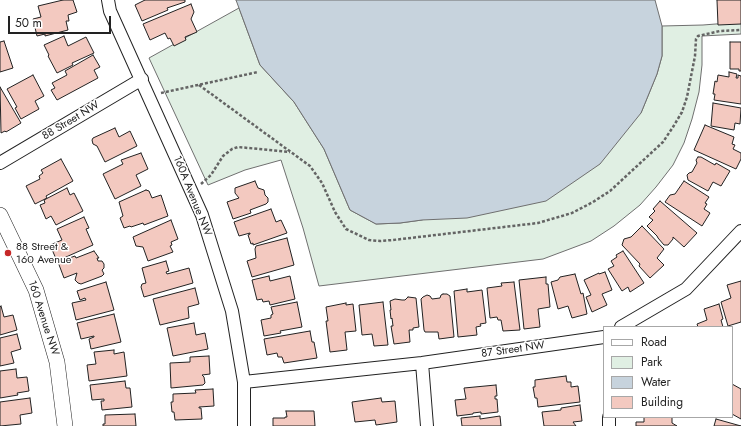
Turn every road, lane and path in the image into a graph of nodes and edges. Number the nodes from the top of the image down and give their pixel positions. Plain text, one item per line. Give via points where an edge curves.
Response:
1 (108, 0) edge
2 (741, 30) edge
3 (258, 72) dead end
4 (142, 79) junction
5 (199, 85) junction
6 (148, 95) junction
7 (291, 152) junction
8 (0, 163) edge
9 (191, 189) junction
10 (0, 215) edge
11 (741, 231) edge
12 (623, 326) edge
13 (603, 337) edge
14 (422, 363) junction
15 (244, 382) junction
16 (65, 426) edge
17 (244, 426) edge
18 (427, 426) edge

1 - 4 street, 160A Avenue NW via 110,11
2 - 7 path via 698,36 682,112 663,142 604,195 572,213 554,219 393,240 369,240 346,229 310,166
3 - 5 path
4 - 6 street, 160A Avenue NW
4 - 8 street, 88 Street NW
5 - 6 path
5 - 7 path
6 - 9 street, 160A Avenue NW
7 - 9 path via 232,148 223,156 211,175
9 - 15 street, 160A Avenue NW via 202,215 232,311
10 - 16 street, 160 Avenue NW via 36,290 57,362
11 - 12 street via 686,289
13 - 14 street, 87 Street NW
14 - 15 street, 87 Street NW
14 - 18 street
15 - 17 street, 160A Avenue NW

